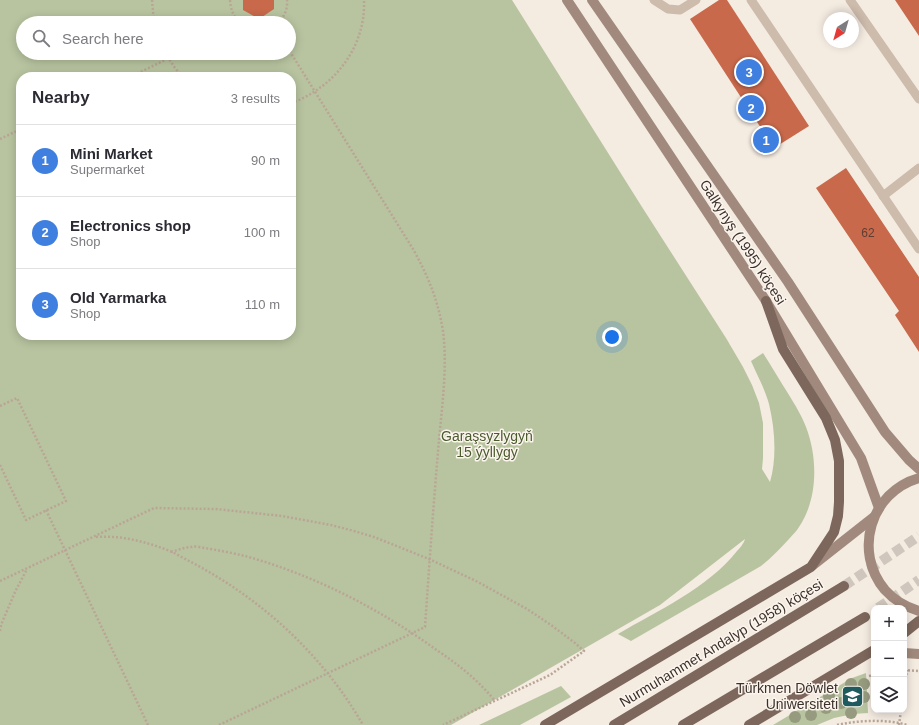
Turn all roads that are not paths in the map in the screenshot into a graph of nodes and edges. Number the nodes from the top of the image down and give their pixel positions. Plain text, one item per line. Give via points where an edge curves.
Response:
1 (567, 0) edge
2 (592, 0) edge
3 (654, 0) edge
4 (696, 0) edge
5 (751, 0) edge
6 (850, 0) edge
7 (919, 100) edge
8 (919, 169) edge
9 (883, 196) junction
10 (919, 249) edge
11 (766, 301) junction
12 (919, 469) edge
13 (919, 478) edge
14 (877, 512) junction
15 (811, 567) junction
16 (844, 586) tunnel mouth
17 (919, 611) edge
18 (865, 617) dead end
19 (919, 621) edge
20 (907, 631) edge
21 (871, 652) edge
22 (907, 653) edge
23 (919, 654) edge
24 (545, 725) edge
25 (614, 725) edge
26 (683, 725) edge
27 (749, 725) edge

1 - 11 main road, Galkynyş (1995) köçesi
2 - 12 main road, Galkynyş (1995) köçesi via 788,282 885,432
3 - 4 lane via 668,9 680,10
5 - 9 lane
6 - 7 lane
8 - 9 lane
9 - 10 lane
11 - 14 main road, Galkynyş (1995) köçesi via 861,458
11 - 15 main road via 784,349 826,418 835,440 839,461 839,502 834,532
13 - 14 main road via 895,490
14 - 15 main road
14 - 17 main road via 868,546 875,574 893,597
15 - 24 main road
16 - 25 main road, Nurmuhammet Andalyp (1958) köçesi
18 - 26 main road
19 - 20 main road
21 - 27 main road
22 - 23 main road

